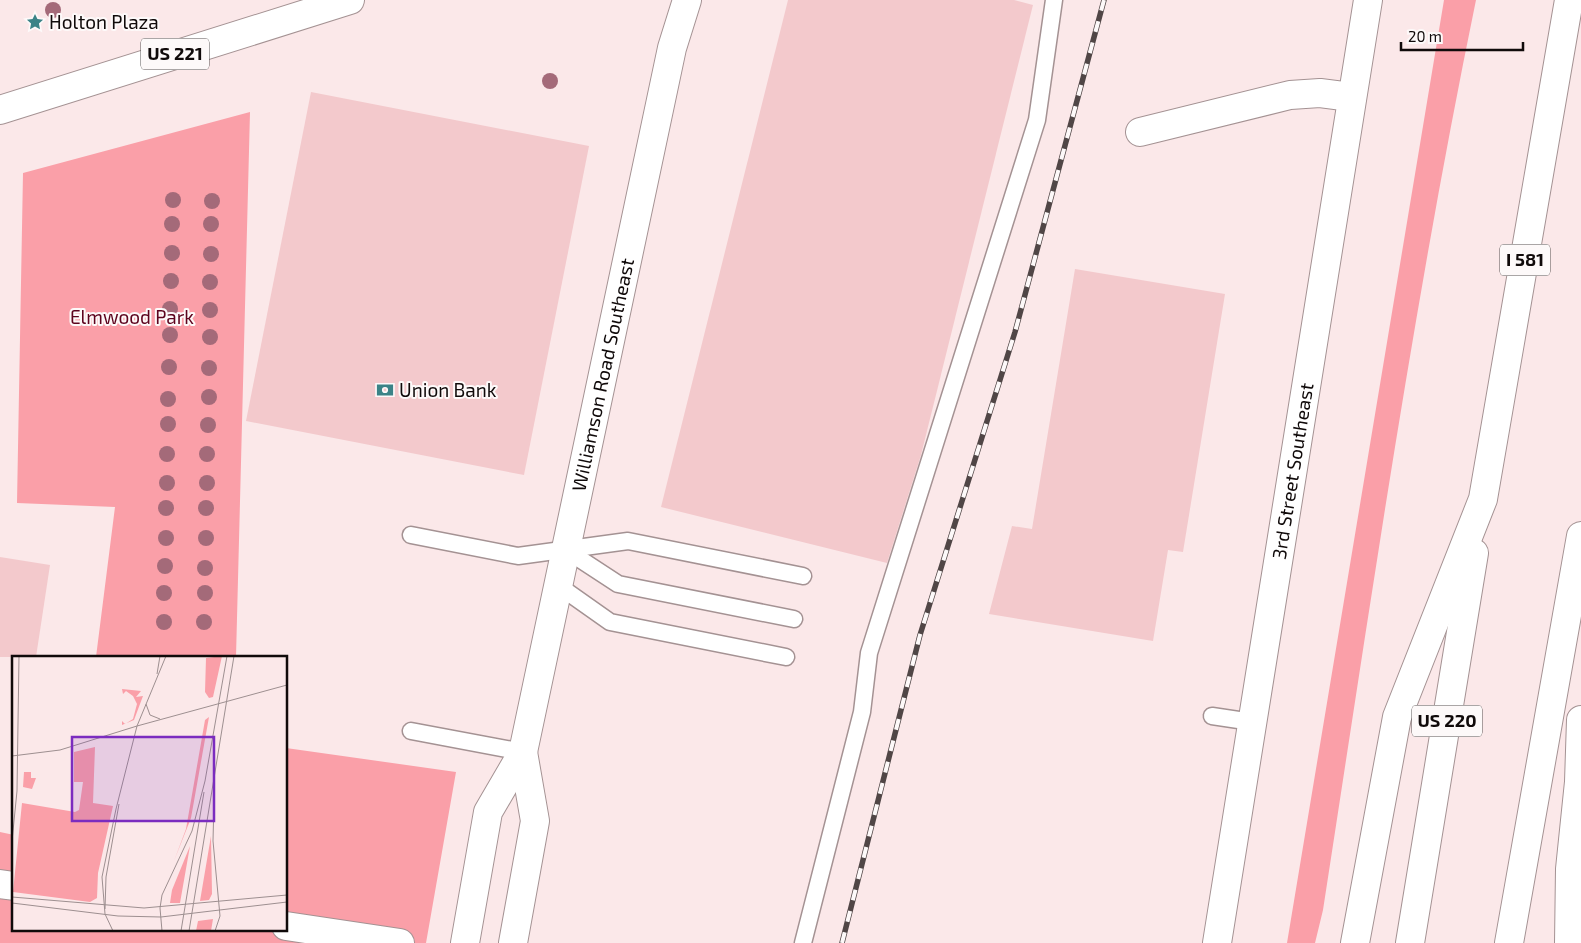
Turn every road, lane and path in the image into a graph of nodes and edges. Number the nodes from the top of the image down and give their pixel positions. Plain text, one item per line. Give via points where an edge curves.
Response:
1 (350, 0) edge
2 (687, 0) edge
3 (1054, 0) edge
4 (1368, 0) edge
5 (1569, 0) edge
6 (1351, 96) junction
7 (0, 110) edge
8 (1140, 132) dead end
9 (1483, 499) junction
10 (411, 535) dead end
11 (1581, 536) edge
12 (566, 550) junction
13 (803, 576) dead end
14 (559, 586) junction
15 (794, 619) dead end
16 (786, 657) dead end
17 (1212, 716) dead end
18 (1581, 720) edge
19 (1252, 722) junction
20 (411, 731) dead end
21 (523, 752) junction
22 (288, 926) edge
23 (400, 943) edge
24 (465, 943) edge
25 (513, 943) edge
26 (803, 943) edge
27 (1216, 943) edge
28 (1355, 943) edge
29 (1410, 943) edge
30 (1509, 943) edge
31 (1569, 943) edge

1 - 7 main road, US 221
2 - 12 main road, Williamson Road Southeast via 672,48
3 - 26 lane via 1037,120 869,653 862,712
4 - 6 main road, 3rd Street Southeast
5 - 9 main road, I 581
6 - 8 main road via 1290,95
6 - 19 main road, 3rd Street Southeast
9 - 28 main road via 1396,717
9 - 29 main road, US 220
10 - 12 lane via 518,556
11 - 30 main road
12 - 13 lane via 628,542
12 - 14 main road, Williamson Road Southeast
12 - 15 lane via 618,584
14 - 16 lane via 610,622
14 - 21 main road, Williamson Road Southeast
17 - 19 lane
18 - 31 main road via 1579,782 1570,869
19 - 27 main road, 3rd Street Southeast
20 - 21 lane
21 - 24 main road, Williamson Road Southeast via 488,812
21 - 25 main road, Williamson Road Southeast via 535,821
22 - 23 main road

